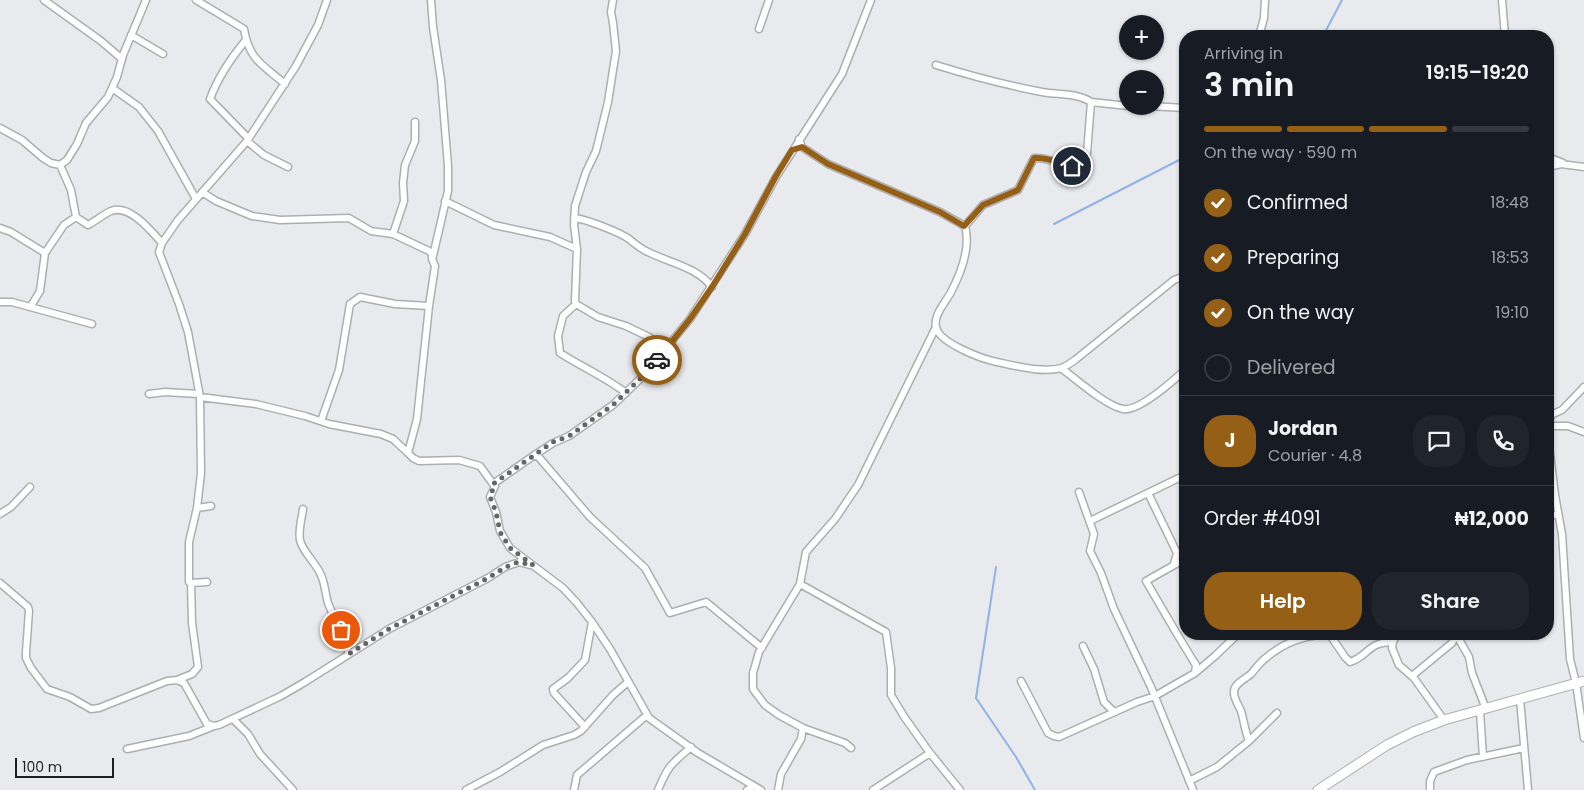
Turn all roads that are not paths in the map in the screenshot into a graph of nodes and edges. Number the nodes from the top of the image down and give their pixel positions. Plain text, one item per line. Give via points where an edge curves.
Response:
1 (44, 0) edge
2 (146, 0) edge
3 (196, 0) edge
4 (327, 0) edge
5 (431, 0) edge
6 (612, 0) edge
7 (769, 0) edge
8 (871, 0) edge
9 (1265, 0) edge
10 (1502, 0) edge
11 (759, 30) dead end
12 (1261, 30) edge
13 (1504, 30) edge
14 (131, 35) junction
15 (246, 40) junction
16 (163, 54) dead end
17 (122, 59) junction
18 (936, 65) dead end
19 (284, 84) junction
20 (112, 88) junction
21 (1092, 102) junction
22 (1119, 105) edge
23 (1164, 107) edge
24 (1179, 108) edge
25 (415, 122) dead end
26 (0, 128) edge
27 (800, 139) junction
28 (248, 140) junction
29 (802, 147) junction
30 (792, 150) junction
31 (1554, 159) edge
32 (1566, 164) junction
33 (60, 165) junction
34 (1554, 166) edge
35 (288, 167) dead end
36 (1584, 168) edge
37 (202, 192) junction
38 (196, 199) junction
39 (445, 201) junction
40 (76, 217) junction
41 (574, 218) junction
42 (964, 226) junction
43 (0, 228) edge
44 (393, 234) junction
45 (162, 244) junction
46 (577, 249) junction
47 (45, 253) junction
48 (432, 259) junction
49 (1179, 278) edge
50 (712, 287) junction
51 (0, 302) edge
52 (576, 304) junction
53 (31, 306) junction
54 (429, 306) junction
55 (92, 324) dead end
56 (936, 327) junction
57 (664, 352) junction
58 (1062, 368) junction
59 (1179, 375) edge
60 (1584, 387) edge
61 (626, 393) junction
62 (149, 394) dead end
63 (200, 396) junction
64 (1554, 414) edge
65 (321, 421) junction
66 (1554, 426) edge
67 (1584, 432) edge
68 (408, 453) junction
69 (536, 454) junction
70 (1179, 478) edge
71 (493, 484) junction
72 (1554, 484) edge
73 (30, 487) dead end
74 (1078, 492) dead end
75 (1148, 493) junction
76 (211, 506) dead end
77 (197, 508) junction
78 (303, 509) dead end
79 (0, 514) edge
80 (1554, 515) edge
81 (1558, 515) junction
82 (1090, 521) junction
83 (1179, 561) edge
84 (1174, 564) junction
85 (533, 565) junction
86 (206, 582) dead end
87 (0, 583) edge
88 (191, 583) junction
89 (800, 584) junction
90 (592, 622) junction
91 (1179, 639) edge
92 (1180, 640) edge
93 (1232, 640) edge
94 (1294, 640) edge
95 (1334, 640) edge
96 (1453, 640) edge
97 (1459, 640) edge
98 (1393, 642) joint
99 (1083, 646) dead end
100 (762, 648) junction
101 (349, 654) junction
102 (1195, 673) junction
103 (1412, 676) junction
104 (177, 680) junction
105 (628, 682) junction
106 (1021, 682) dead end
107 (1580, 682) edge
108 (1155, 696) junction
109 (1520, 699) junction
110 (1483, 710) junction
111 (1114, 712) junction
112 (1277, 713) dead end
113 (646, 714) junction
114 (233, 719) junction
115 (1444, 720) junction
116 (214, 726) junction
117 (586, 727) junction
118 (803, 728) junction
119 (1584, 738) edge
120 (1249, 741) junction
121 (691, 747) junction
122 (851, 748) dead end
123 (1524, 748) junction
124 (127, 749) dead end
125 (930, 752) junction
126 (1483, 757) junction
127 (1189, 781) junction
128 (754, 786) junction
129 (293, 790) edge
130 (466, 790) edge
131 (574, 790) edge
132 (658, 790) edge
133 (747, 790) edge
134 (761, 790) edge
135 (778, 790) edge
136 (873, 790) edge
137 (960, 790) edge
138 (1193, 790) edge
139 (1318, 790) edge
140 (1430, 790) edge
141 (1528, 790) edge

1 - 17 street
2 - 14 street
3 - 15 street via 244,29
4 - 19 street via 318,25
5 - 39 street via 442,80 448,166
6 - 41 street via 616,52 608,102 596,150 577,197
7 - 11 street
8 - 27 street via 842,74
9 - 12 street
10 - 13 street
14 - 16 street
14 - 17 street
15 - 19 street via 253,56
15 - 28 street via 215,84 210,99
17 - 20 street
18 - 21 street via 1042,92 1084,97
19 - 28 street
20 - 33 street via 86,123 67,160
20 - 38 street via 140,106 158,131
21 - 22 street
21 - 42 street via 1087,153 1082,162 1072,166 1034,158 1018,190 983,205
23 - 24 street
25 - 44 street via 415,141 405,165 404,202
26 - 33 street via 22,140 51,163
27 - 29 street
27 - 30 street
28 - 35 street via 264,154
28 - 37 street
29 - 30 street
29 - 42 street via 828,164 940,212
30 - 50 street
31 - 32 street
32 - 34 street
32 - 36 street
33 - 40 street via 71,190
37 - 38 street
37 - 44 street via 216,202 252,216 280,220 349,218 371,231
38 - 45 street
39 - 46 street via 494,225 550,237
39 - 48 street
40 - 45 street via 88,225 112,210 129,212
40 - 47 street via 64,225
41 - 46 street
41 - 50 street via 629,239 645,251 705,277
42 - 56 street via 966,249 961,272 938,314
43 - 47 street
44 - 48 street via 429,251
45 - 63 street via 159,252 188,332
46 - 52 street
47 - 53 street via 40,291
48 - 54 street via 435,266
49 - 58 street
50 - 57 street
51 - 53 street
52 - 57 street via 598,317 649,337
52 - 61 street via 563,316 558,336 560,353
53 - 55 street
54 - 65 street via 360,297 350,304 339,370
54 - 68 street via 417,419
56 - 58 street via 940,335 980,358 1039,369
56 - 89 street via 858,485 835,519 806,552
57 - 61 street
58 - 59 street via 1123,409 1130,409 1151,398
60 - 64 street via 1562,410
61 - 69 street via 569,436
62 - 63 street via 180,392
63 - 65 street via 256,404
63 - 77 street via 202,444
65 - 68 street via 381,434
66 - 67 street via 1568,426
68 - 71 street via 419,460 459,460 480,466
69 - 71 street
69 - 100 street via 590,517 645,568 670,613 706,602
70 - 75 street
71 - 85 street via 490,497 500,532 510,548
72 - 81 street
73 - 79 street
74 - 82 street
75 - 82 street
75 - 84 street via 1177,554
76 - 77 street
77 - 88 street via 189,542
78 - 101 street via 300,540 322,576 327,601
80 - 81 street
81 - 107 street via 1570,659
82 - 108 street via 1094,534 1090,551
83 - 84 street
84 - 91 street via 1146,581
85 - 90 street via 563,588
85 - 101 street via 518,562 506,567
86 - 88 street
87 - 104 street via 28,607 26,658 51,692 95,709
88 - 104 street via 198,664 196,671
89 - 100 street
89 - 125 street via 886,632 891,695
90 - 105 street
90 - 117 street via 585,660 553,689
92 - 102 street via 1196,665
93 - 102 street
94 - 120 street via 1267,656 1236,686 1234,693
95 - 98 street via 1350,662 1381,642
96 - 103 street
97 - 110 street via 1469,657
98 - 103 street via 1399,665
99 - 111 street via 1104,702
100 - 118 street via 753,673 753,689 765,705
101 - 114 street via 305,682
102 - 108 street
103 - 115 street
104 - 116 street via 184,683 207,724
105 - 113 street
105 - 117 street
106 - 111 street via 1048,733 1054,736
107 - 109 street
107 - 119 street
108 - 111 street
108 - 127 street
109 - 110 street
109 - 123 street
110 - 115 street
110 - 126 street
112 - 120 street
113 - 121 street
113 - 131 street via 577,775
114 - 116 street
114 - 129 street
115 - 139 street via 1387,745
116 - 124 street via 190,736
117 - 130 street via 574,735 543,745
118 - 122 street
118 - 135 street via 801,739 781,774
120 - 127 street via 1217,767
121 - 128 street
121 - 132 street via 672,763
123 - 126 street
123 - 141 street
125 - 136 street
125 - 137 street
126 - 140 street via 1434,772
127 - 138 street
128 - 133 street
128 - 134 street

